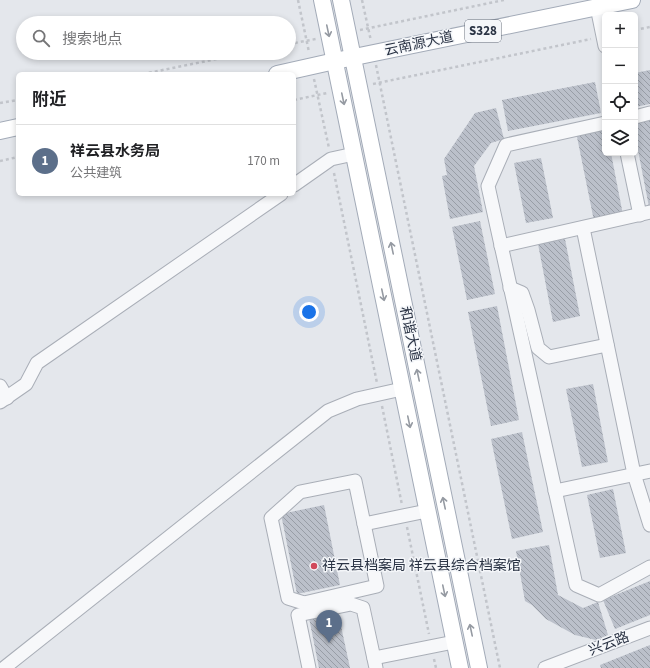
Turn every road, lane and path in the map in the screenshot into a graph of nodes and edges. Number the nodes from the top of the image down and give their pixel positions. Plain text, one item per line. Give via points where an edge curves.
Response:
1 (298, 0) edge
2 (322, 0) edge
3 (341, 0) edge
4 (362, 0) edge
5 (504, 0) edge
6 (632, 0) edge
7 (605, 4) edge
8 (650, 27) edge
9 (368, 28) junction
10 (638, 29) edge
11 (348, 32) junction
12 (330, 36) junction
13 (306, 41) junction
14 (602, 41) edge
15 (296, 43) edge
16 (373, 53) junction
17 (353, 57) junction
18 (212, 60) edge
19 (335, 61) junction
20 (312, 67) junction
21 (153, 72) edge
22 (287, 72) edge
23 (379, 82) junction
24 (359, 87) junction
25 (341, 90) junction
26 (318, 95) junction
27 (16, 100) edge
28 (296, 100) edge
29 (0, 103) edge
30 (650, 113) edge
31 (638, 116) edge
32 (602, 124) edge
33 (16, 127) edge
34 (0, 131) edge
35 (354, 154) junction
36 (628, 156) edge
37 (16, 157) edge
38 (331, 160) junction
39 (0, 161) edge
40 (296, 184) edge
41 (278, 196) edge
42 (645, 214) edge
43 (582, 228) junction
44 (501, 246) junction
45 (510, 288) junction
46 (607, 346) junction
47 (0, 386) edge
48 (402, 389) junction
49 (380, 394) junction
50 (3, 400) edge
51 (650, 471) edge
52 (634, 474) junction
53 (555, 491) junction
54 (427, 511) junction
55 (405, 516) junction
56 (364, 524) junction
57 (650, 525) edge
58 (650, 567) edge
59 (650, 628) edge
60 (454, 642) junction
61 (432, 646) junction
62 (375, 663) edge
63 (4, 668) edge
64 (309, 668) edge
65 (436, 668) edge
66 (460, 668) edge
67 (479, 668) edge
68 (500, 668) edge
69 (545, 668) edge

1 - 13 path
2 -> 12 main road, 和谐大道
3 - 11 main road, 和谐大道
4 - 9 path
5 - 9 path
6 - 7 main road, 云南源大道 / S328
7 - 16 main road, 云南源大道 / S328
8 - 10 path
9 - 11 path
9 - 16 path
11 - 17 main road, 和谐大道
12 - 13 path
12 - 19 main road, 和谐大道
13 - 15 path
13 - 20 path
14 - 23 path
16 - 17 main road, 云南源大道 / S328
16 - 23 path
17 - 19 main road, 云南源大道 / S328
17 - 24 main road, 和谐大道
18 - 21 path
19 - 20 main road, 云南源大道
19 - 25 main road, 和谐大道
20 - 22 main road, 云南源大道
20 - 26 path
23 - 24 path
23 - 68 path
67 -> 24 main road, 和谐大道
25 - 26 path
25 -> 35 main road, 和谐大道
26 - 28 path
26 - 38 path
27 - 29 path
30 - 31 street
32 - 44 street via 506,145 488,186
33 - 34 main road
35 - 38 street
35 -> 48 main road, 和谐大道
36 - 42 street
37 - 39 path
38 - 40 street
38 - 49 path
41 - 50 street via 37,363 26,384
42 - 43 street
43 - 44 street
43 - 46 street
44 - 45 street
45 - 46 street via 522,293 538,348 549,357
45 - 53 street
46 - 52 street
47 - 50 street
48 - 49 street
48 -> 54 main road, 和谐大道
49 - 55 path
49 - 63 street via 357,399 328,412
51 - 52 street
52 - 53 street
52 - 57 street
53 - 58 street via 576,585 599,595
54 - 55 street
54 -> 60 main road, 和谐大道
55 - 56 street
55 - 61 path
56 - 56 street via 355,481 300,492 271,518 288,598 304,603 377,586
59 - 69 street, 兴云路
60 - 61 street
60 - 66 main road, 和谐大道
61 - 62 street
61 - 65 path
62 - 64 street via 363,608 351,604 298,615

